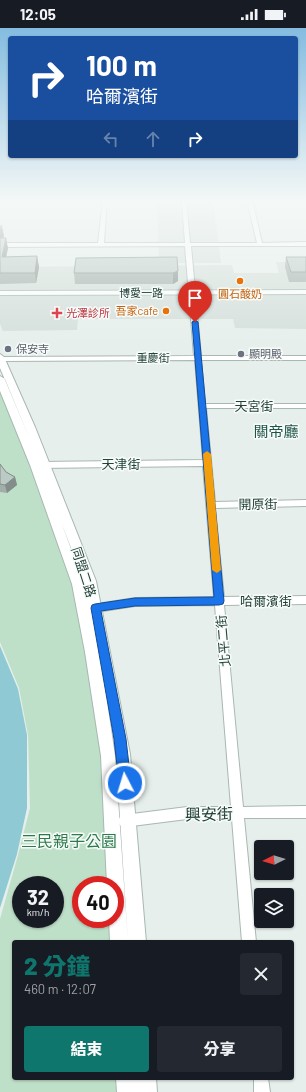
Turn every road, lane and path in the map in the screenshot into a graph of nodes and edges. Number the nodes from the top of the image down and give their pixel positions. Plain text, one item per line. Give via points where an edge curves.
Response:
1 (189, 250) edge
2 (306, 292) edge
3 (0, 293) edge
4 (193, 297) junction
5 (0, 300) edge
6 (306, 300) edge
7 (198, 358) junction
8 (306, 358) edge
9 (0, 359) edge
10 (0, 379) edge
11 (202, 406) junction
12 (306, 406) edge
13 (208, 463) junction
14 (40, 465) junction
15 (306, 503) edge
16 (211, 505) junction
17 (306, 600) edge
18 (219, 601) junction
19 (89, 609) junction
20 (306, 812) edge
21 (238, 813) junction
22 (128, 821) junction
23 (113, 823) junction
24 (119, 940) edge
25 (137, 940) edge
26 (249, 940) edge
27 (126, 1080) edge
28 (146, 1080) edge
29 (260, 1080) edge
30 (127, 1092) edge
31 (147, 1092) edge
32 (262, 1092) edge

1 - 4 street, 北平二街
2 - 4 street, 博愛一路
3 - 4 street, 博愛一路
4 - 5 street, 博愛一路
4 - 6 street, 博愛一路
4 - 7 street, 北平二街
7 - 8 street, 重慶街
7 - 9 street, 重慶街
7 - 11 street, 北平二街
9 - 14 street, 同盟二路
10 - 14 street, 同盟二路
11 - 12 street, 天宮街
11 - 13 street, 北平二街
13 - 14 street, 天津街
13 - 16 street, 北平二街
14 - 19 street, 同盟二路 via 78,584
15 - 16 street, 開原街
16 - 18 street, 北平二街
17 - 18 street, 哈爾濱街
18 - 19 street, 哈爾濱街 via 135,602
18 - 21 street, 北平二街
19 - 22 street, 同盟二路 via 122,754
19 - 23 street, 同盟二路 via 92,652 108,756
20 - 21 street, 興安街
21 - 22 street, 興安街 via 187,813
21 - 26 street, 北平二街
22 - 23 street, 興安街
22 - 25 street, 同盟二路
23 - 24 street, 同盟二路
27 - 30 street
28 - 31 street
29 - 32 street

